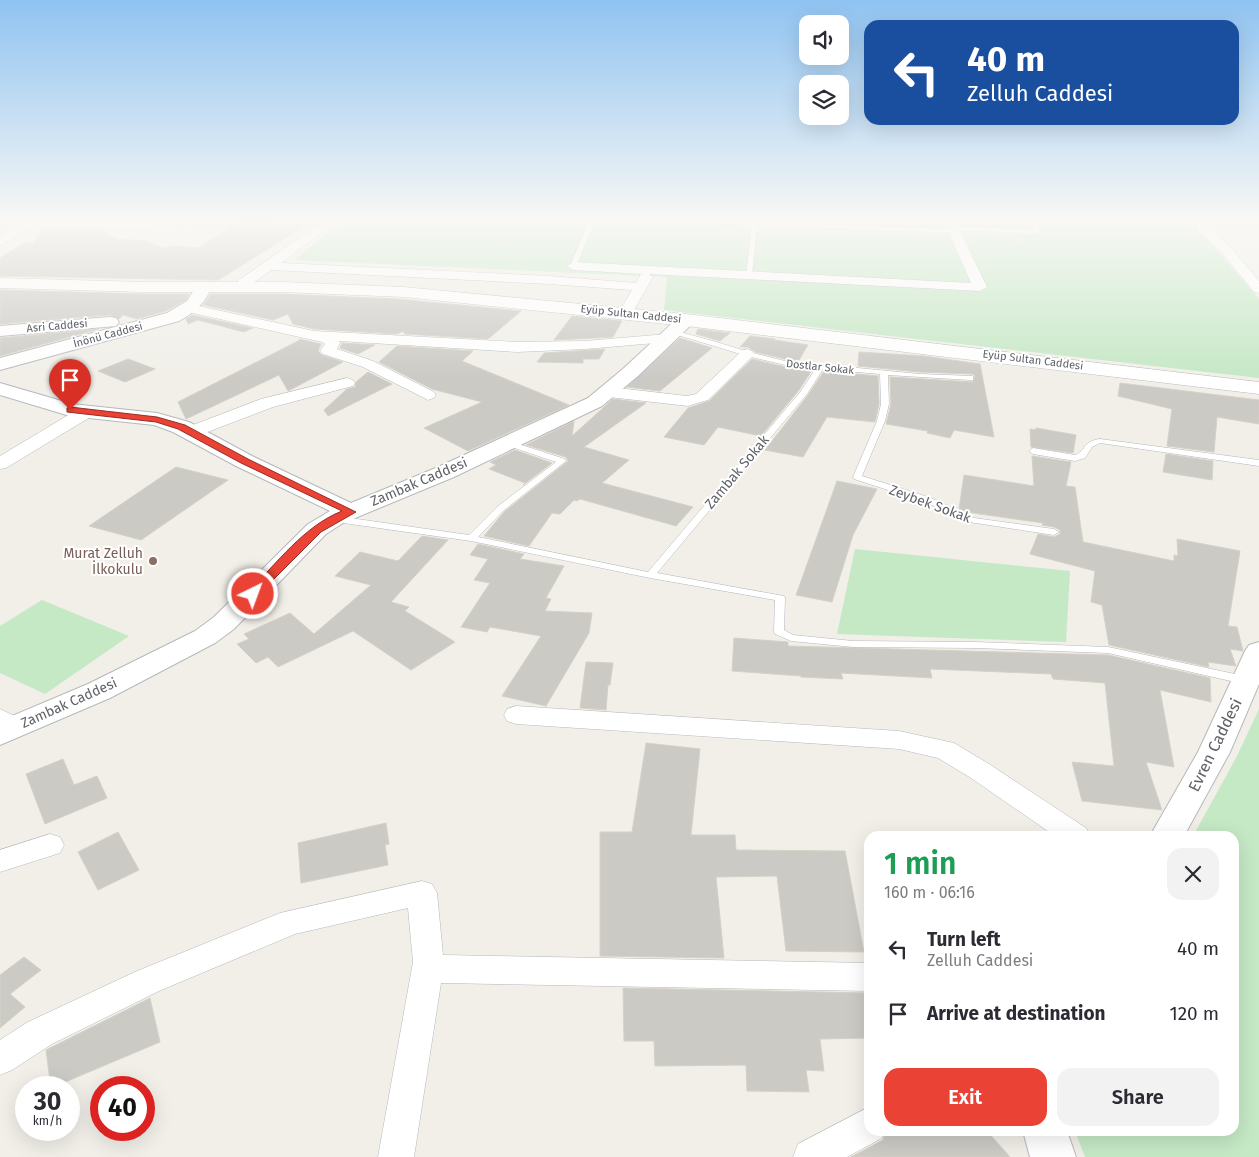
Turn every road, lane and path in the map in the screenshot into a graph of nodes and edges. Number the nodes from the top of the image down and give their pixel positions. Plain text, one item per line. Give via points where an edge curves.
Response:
1 (259, 272) edge
2 (388, 272) edge
3 (648, 272) edge
4 (689, 272) edge
5 (749, 272) edge
6 (973, 272) edge
7 (1245, 272) edge
8 (0, 274) edge
9 (749, 275) junction
10 (244, 282) junction
11 (0, 283) edge
12 (282, 286) junction
13 (641, 287) junction
14 (204, 288) junction
15 (1259, 289) edge
16 (190, 308) junction
17 (625, 314) junction
18 (173, 317) junction
19 (675, 330) junction
20 (0, 331) edge
21 (314, 335) junction
22 (747, 354) junction
23 (0, 364) edge
24 (820, 368) junction
25 (884, 373) junction
26 (970, 378) dead end
27 (347, 383) dead end
28 (1259, 388) edge
29 (0, 389) edge
30 (609, 392) junction
31 (428, 395) dead end
32 (86, 412) junction
33 (192, 432) junction
34 (509, 443) junction
35 (1033, 451) dead end
36 (1259, 463) edge
37 (0, 464) edge
38 (342, 515) junction
39 (1054, 532) dead end
40 (471, 538) junction
41 (650, 575) junction
42 (1259, 651) edge
43 (1245, 680) junction
44 (516, 716) dead end
45 (5, 726) edge
46 (1069, 831) edge
47 (1170, 831) edge
48 (50, 845) dead end
49 (0, 862) edge
50 (428, 963) junction
51 (864, 977) edge
52 (0, 1059) edge
53 (864, 1128) edge
54 (1047, 1136) edge
55 (396, 1157) edge
56 (811, 1157) edge
57 (1053, 1157) edge

1 - 10 street
2 - 13 street
3 - 13 street
4 - 9 street
5 - 9 lane
6 - 9 street via 980,287
7 - 15 street
8 - 10 main road
10 - 12 main road
11 - 14 main road, Eyüp Sultan Caddesi
12 - 14 main road, Eyüp Sultan Caddesi
12 - 17 main road, Eyüp Sultan Caddesi via 404,292
13 - 17 street
14 - 16 street, İnönü Caddesi
16 - 18 street, İnönü Caddesi
16 - 21 street
17 - 19 main road, Eyüp Sultan Caddesi
18 - 20 street, Asri Caddesi
18 - 23 street, İnönü Caddesi
19 - 21 street via 585,345 517,347
19 - 22 lane, Dostlar Sokak
19 - 28 main road, Eyüp Sultan Caddesi
19 - 30 street, Zambak Caddesi
21 - 31 street via 333,343 328,352 368,364
22 - 24 lane, Dostlar Sokak
22 - 30 street via 702,397 688,401
24 - 25 lane, Dostlar Sokak
24 - 41 lane, Zambak Sokak via 798,399
25 - 26 lane, Dostlar Sokak
25 - 39 lane, Zeybek Sokak via 881,421 857,477 928,500 972,520
27 - 33 street via 268,403
29 - 32 street via 46,404
30 - 34 street, Zambak Caddesi
32 - 33 street via 157,420
32 - 37 street
33 - 38 street
34 - 38 street, Zambak Caddesi
34 - 40 lane via 562,461 500,509
35 - 36 lane via 1075,458 1082,456 1088,444 1100,441
38 - 40 lane
38 - 45 street, Zambak Caddesi via 317,529 224,623 205,636 100,691
40 - 41 lane
41 - 43 lane via 780,598 779,632 791,638 853,644 1108,650
42 - 43 street, Evren Caddesi
43 - 47 street, Evren Caddesi via 1214,752
44 - 46 street via 899,740 945,750
48 - 49 street
50 - 51 street via 429,969
50 - 52 street via 422,893 291,922 148,981 40,1033
50 - 55 street
53 - 56 street
54 - 57 street

